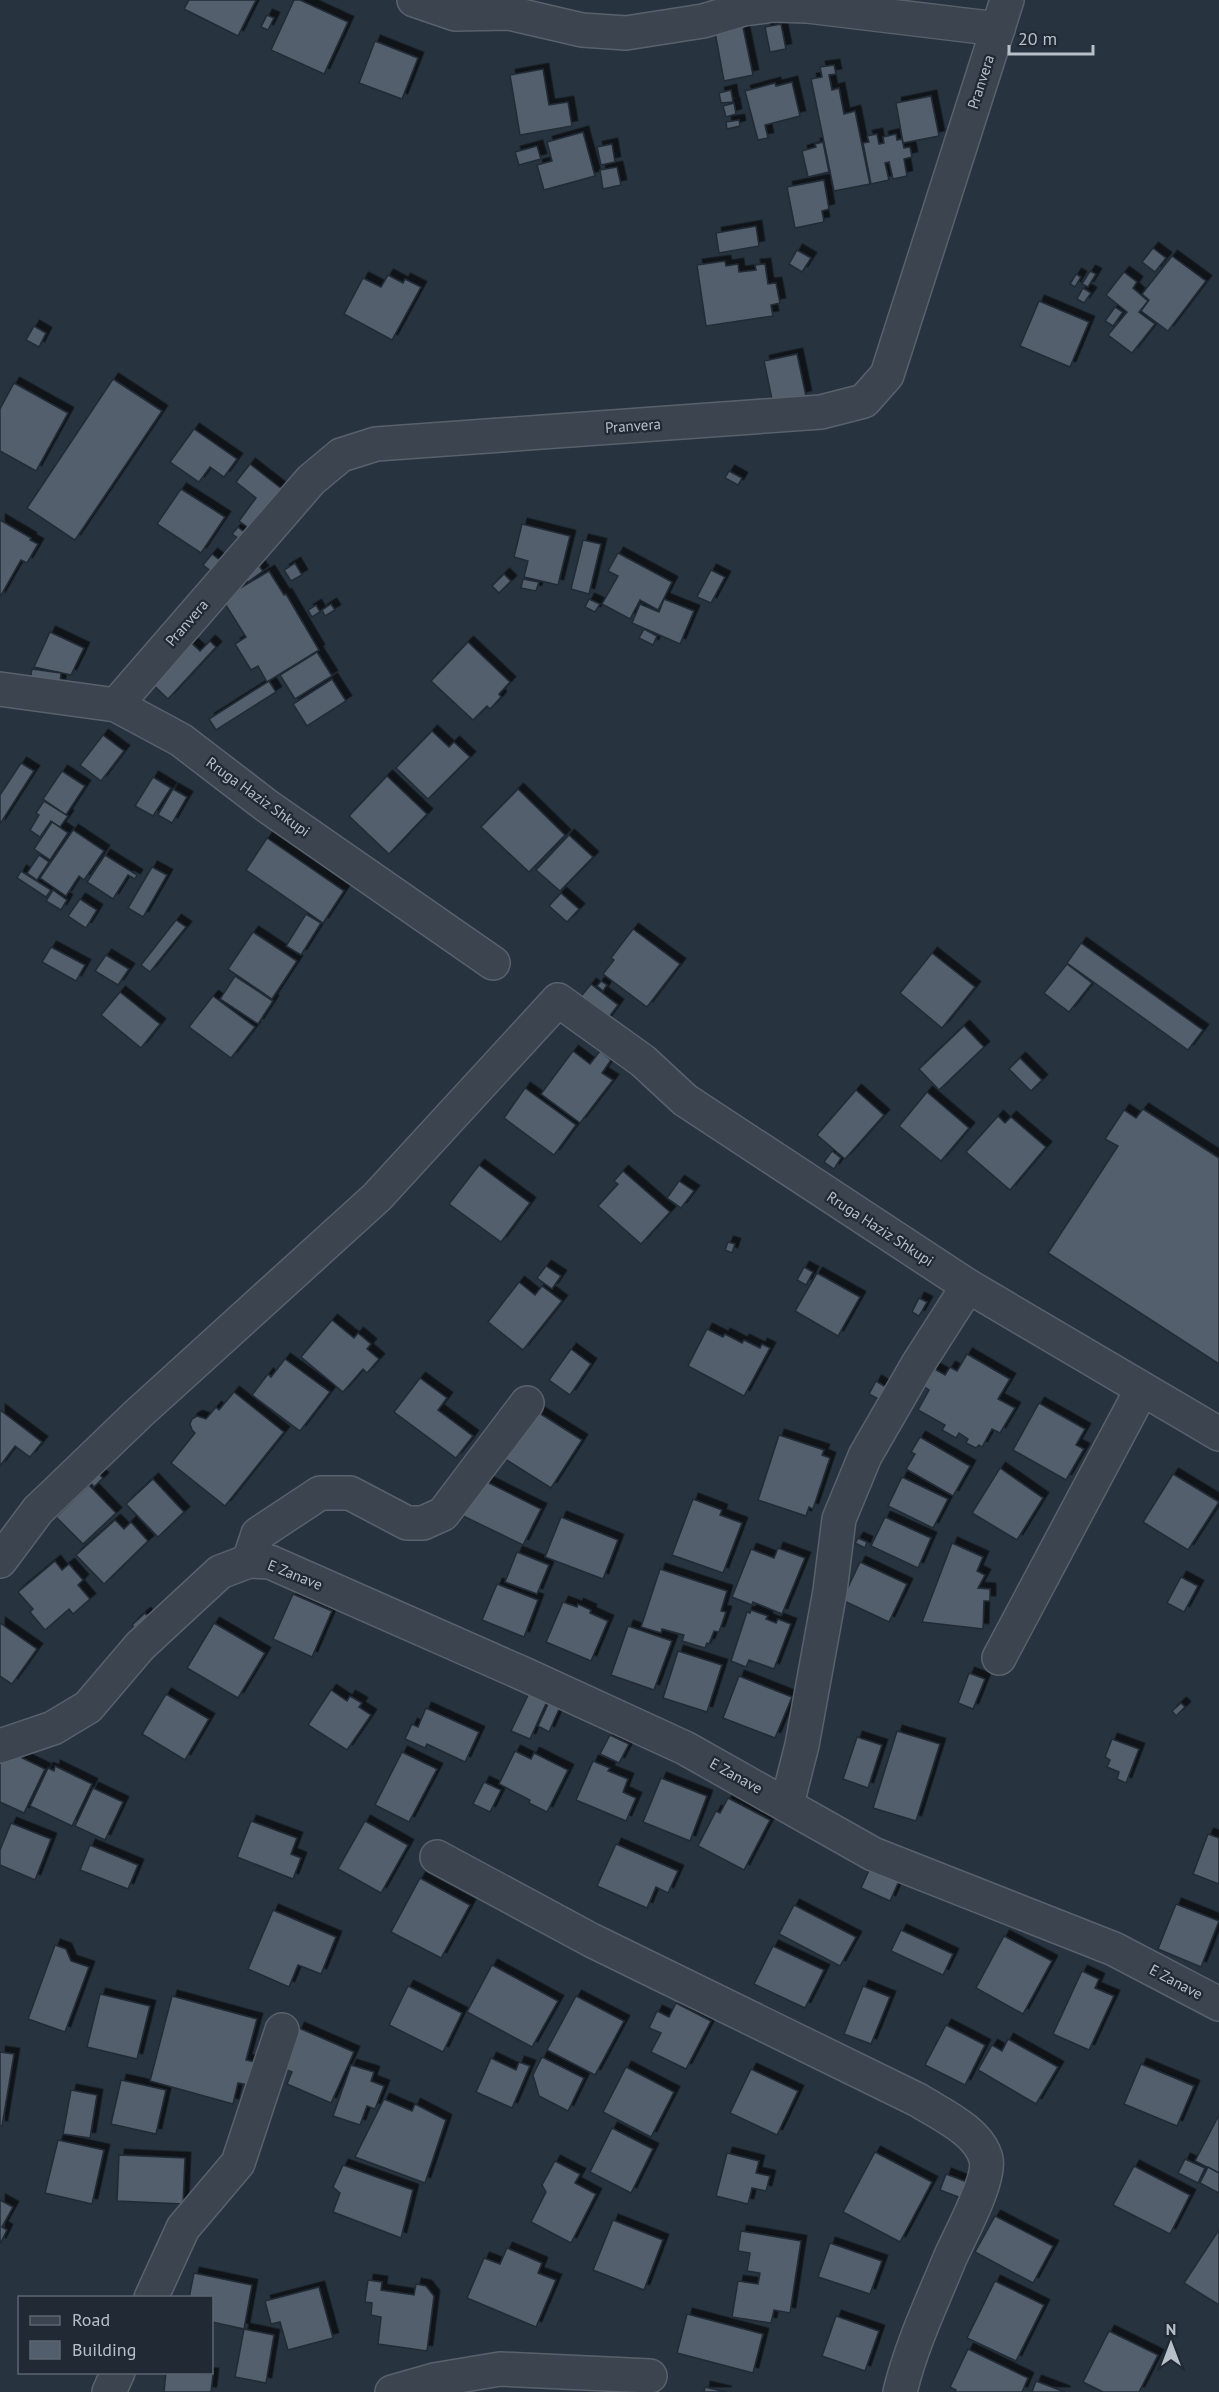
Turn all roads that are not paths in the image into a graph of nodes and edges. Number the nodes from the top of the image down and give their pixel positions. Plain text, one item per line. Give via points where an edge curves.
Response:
1 (414, 0) edge
2 (1002, 15) edge
3 (0, 689) edge
4 (116, 705) junction
5 (493, 963) dead end
6 (968, 1286) junction
7 (1142, 1389) junction
8 (527, 1403) dead end
9 (1219, 1434) edge
10 (0, 1560) edge
11 (249, 1561) junction
12 (999, 1658) dead end
13 (0, 1746) edge
14 (787, 1804) junction
15 (437, 1857) dead end
16 (1219, 2004) edge
17 (282, 2030) dead end
18 (153, 2296) edge
19 (118, 2374) edge
20 (650, 2376) dead end
21 (109, 2392) edge
22 (392, 2392) edge
23 (900, 2392) edge

1 - 2 street, Pranvera via 454,14 509,13 582,30 626,33 773,5
2 - 4 street, Pranvera via 887,375 864,401 820,412 376,444 341,456 311,480
3 - 4 street, Rruga Haziz Shkupi
4 - 5 street, Rruga Haziz Shkupi via 181,740 267,806
6 - 7 street, Rruga Haziz Shkupi
6 - 10 street, Rruga Haziz Shkupi via 685,1100 643,1061 558,1000 377,1197 38,1510
6 - 14 street via 865,1456 839,1519 802,1745
7 - 9 street, Rruga Haziz Shkupi
7 - 12 street
8 - 11 street via 443,1514 423,1523 407,1523 350,1493 320,1493 258,1534
11 - 13 street via 220,1572 140,1646 88,1707 53,1728
11 - 14 street, E Zanave via 270,1562 526,1675 685,1748
14 - 16 street, E Zanave via 873,1854 1114,1949
15 - 23 street via 591,1940 918,2100 974,2138 986,2160 982,2186
17 - 18 street via 238,2163 183,2228
19 - 21 street
20 - 22 street via 500,2369 419,2383

